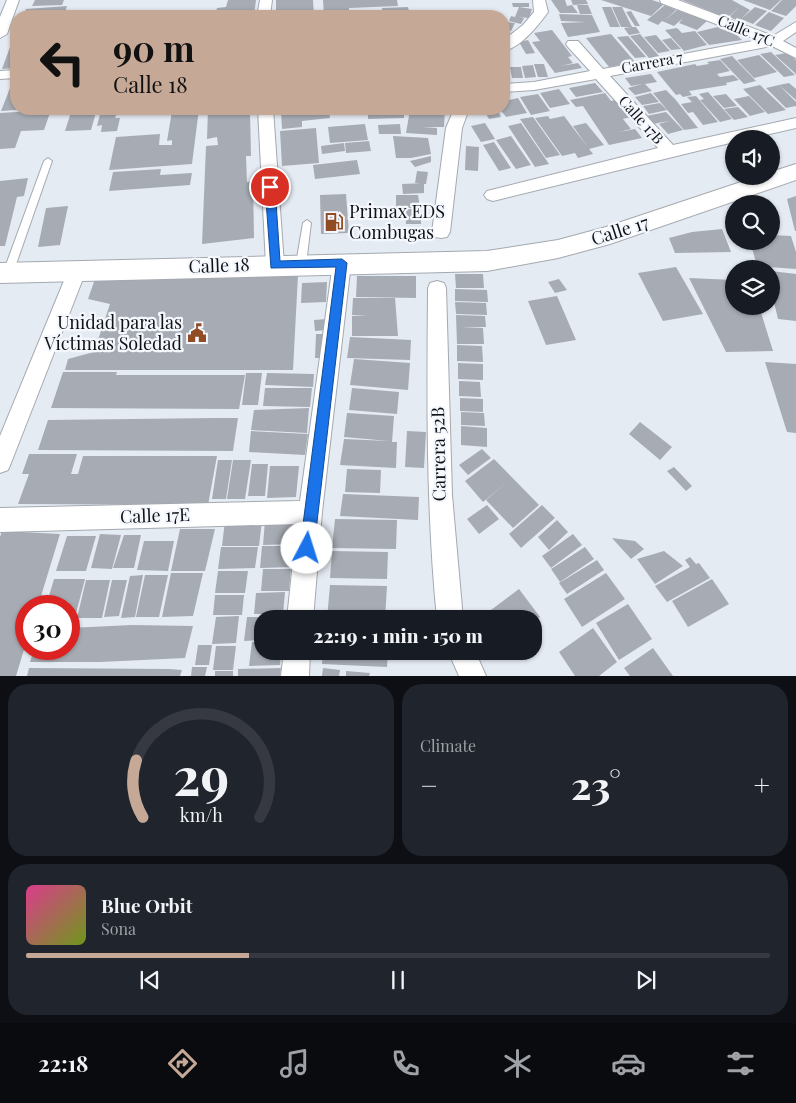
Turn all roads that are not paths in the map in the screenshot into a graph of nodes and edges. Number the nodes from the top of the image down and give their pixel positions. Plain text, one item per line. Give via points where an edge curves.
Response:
1 (13, 0) edge
2 (666, 0) edge
3 (540, 6) edge
4 (796, 26) edge
5 (0, 34) edge
6 (774, 41) junction
7 (510, 42) edge
8 (573, 44) dead end
9 (796, 54) edge
10 (599, 73) junction
11 (510, 88) edge
12 (265, 115) edge
13 (459, 115) edge
14 (793, 126) edge
15 (669, 151) junction
16 (48, 161) dead end
17 (796, 172) edge
18 (493, 195) dead end
19 (307, 223) dead end
20 (440, 232) dead end
21 (439, 262) joint
22 (342, 263) junction
23 (301, 264) junction
24 (275, 265) junction
25 (77, 271) junction
26 (4, 273) edge
27 (436, 288) dead end
28 (0, 463) edge
29 (310, 512) junction
30 (0, 520) edge
31 (301, 610) edge
32 (449, 610) edge
33 (297, 660) edge
34 (465, 660) edge
35 (295, 676) edge
36 (473, 676) edge

1 - 5 street
2 - 6 street, Calle 17C
3 - 7 street via 528,28
4 - 6 street, Carrera 7
6 - 9 street, Calle 17C
6 - 10 street, Carrera 7
8 - 10 street, Calle 17B
10 - 11 street, Carrera 7
10 - 15 street, Calle 17B
12 - 24 street
13 - 20 street via 454,128
14 - 15 street
15 - 18 street
16 - 26 lane
17 - 21 main road, Calle 17 via 610,235 558,249 487,261
19 - 23 lane
21 - 22 main road, Calle 18
22 - 23 main road, Calle 18
22 - 29 street
23 - 24 main road, Calle 18
24 - 25 main road, Calle 18
25 - 26 main road, Calle 18
25 - 28 street
27 - 32 street, Carrera 52B via 440,505
29 - 30 street, Calle 17E
29 - 31 street
33 - 35 street
34 - 36 street

